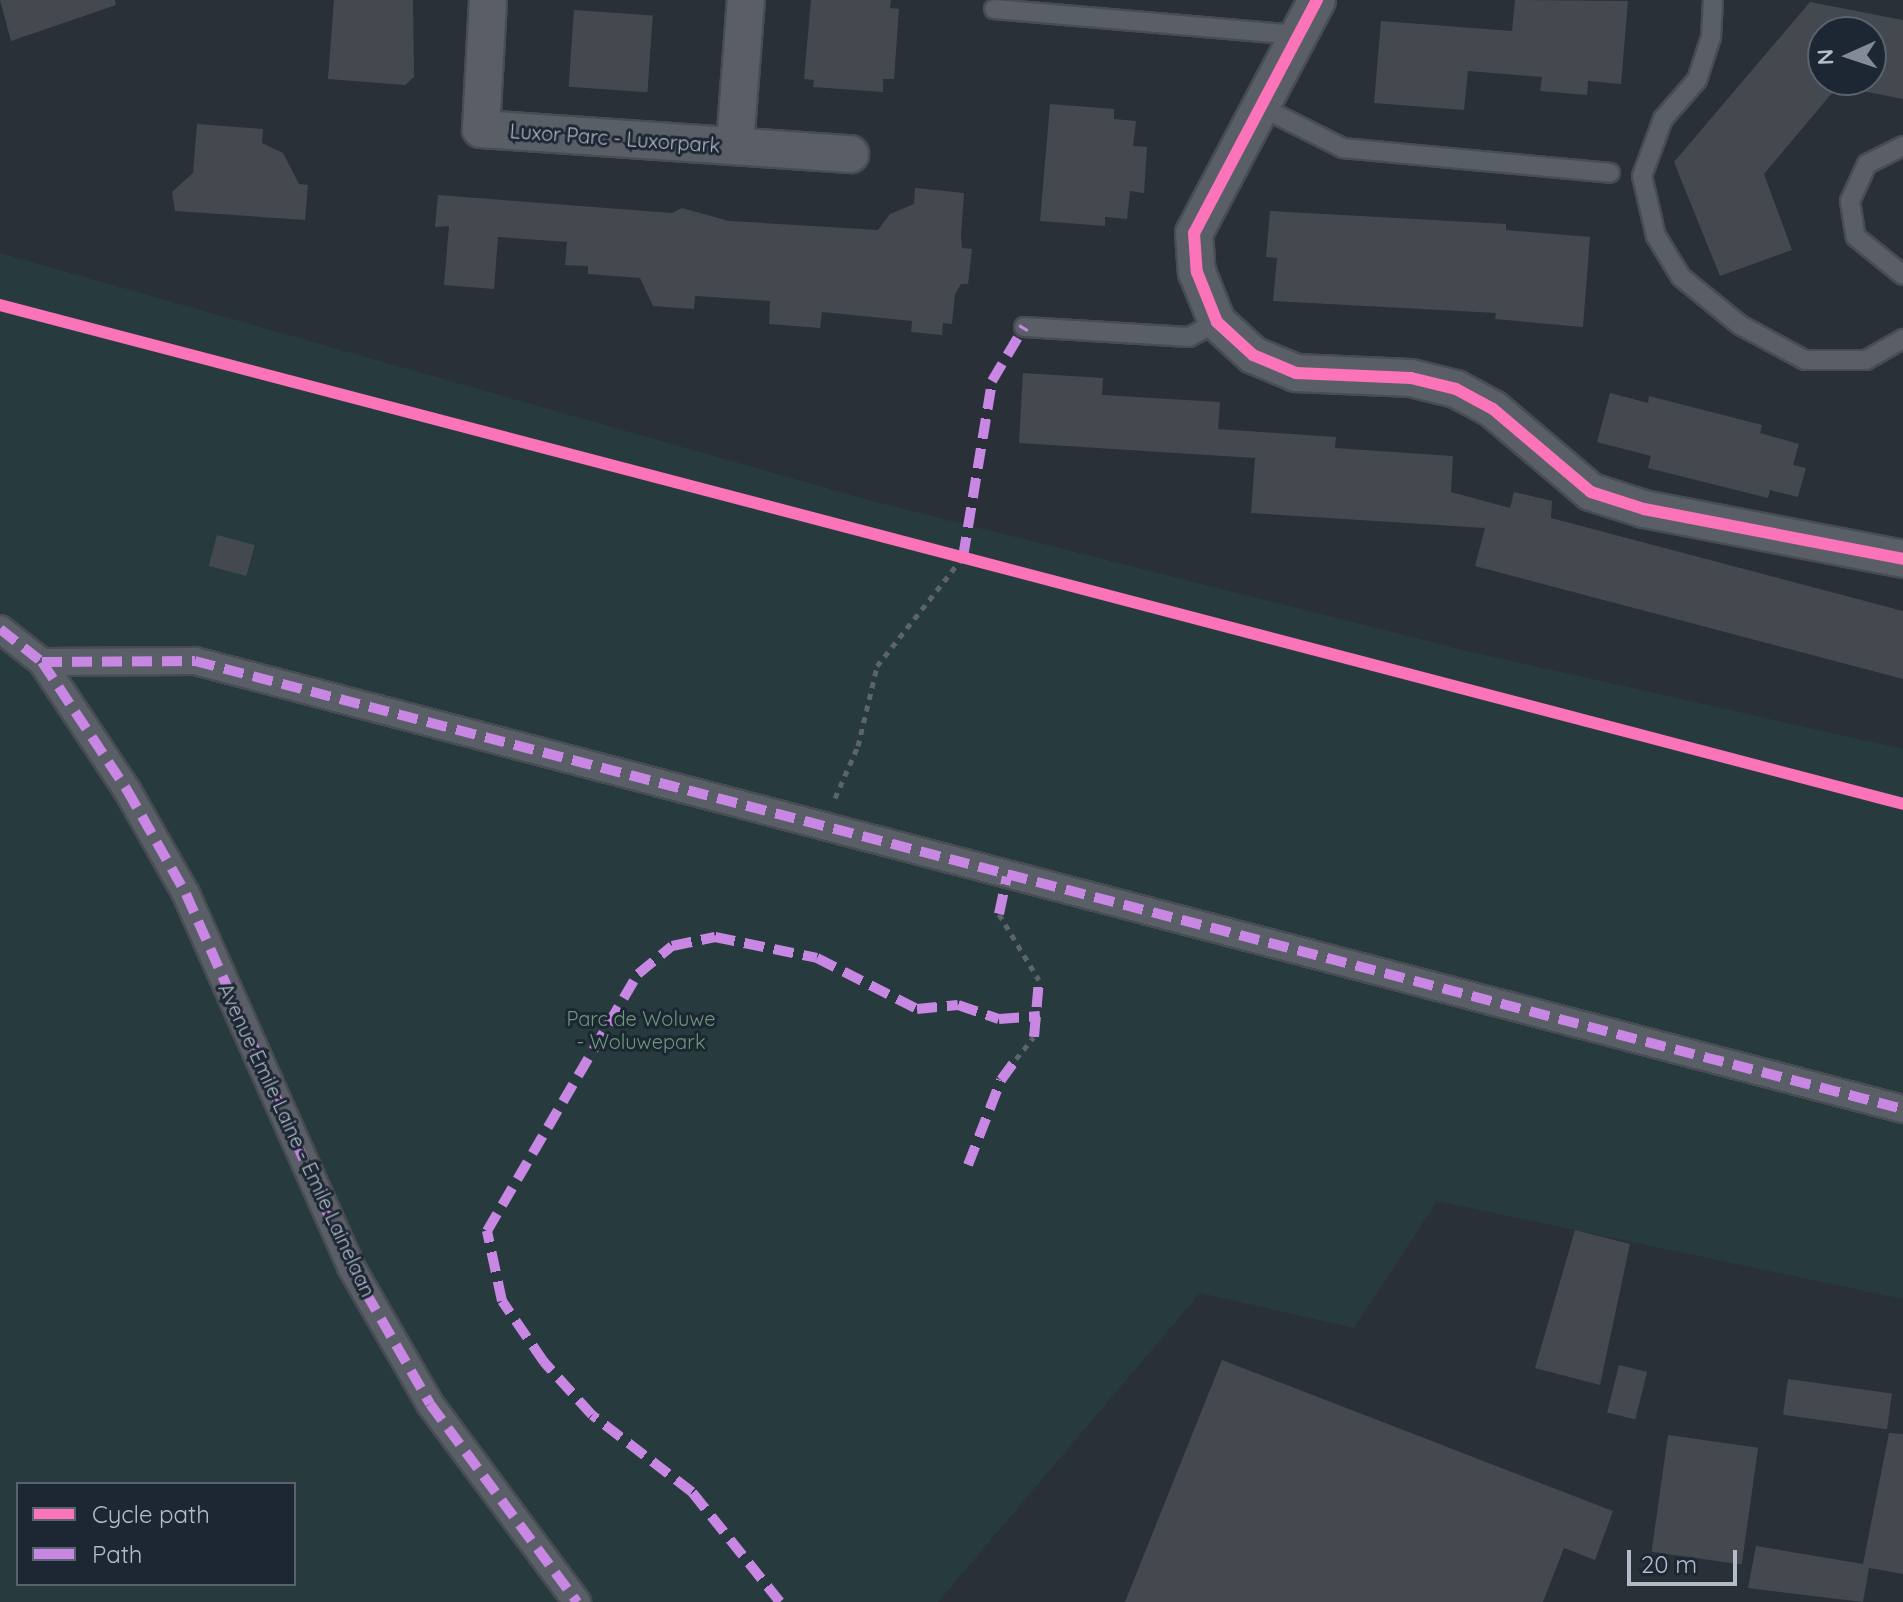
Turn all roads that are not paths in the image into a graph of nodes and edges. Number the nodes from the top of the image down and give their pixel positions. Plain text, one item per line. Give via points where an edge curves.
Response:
1 (488, 0) edge
2 (746, 0) edge
3 (1317, 0) edge
4 (1713, 0) edge
5 (994, 9) dead end
6 (1297, 35) junction
7 (1265, 109) junction
8 (735, 145) junction
9 (1903, 146) edge
10 (850, 154) dead end
11 (1610, 173) dead end
12 (1903, 275) edge
13 (1217, 322) junction
14 (1024, 327) dead end
15 (1903, 339) edge
16 (1903, 559) edge
17 (0, 629) edge
18 (42, 662) junction
19 (1903, 1109) edge
20 (577, 1602) edge

1 - 8 street, Luxor Parc - Luxorpark via 481,129
2 - 8 street, Luxor Parc - Luxorpark
3 - 6 street
4 - 15 lane via 1711,37 1697,80 1663,119 1642,176 1656,236 1681,277 1740,325 1805,360 1866,360
5 - 6 lane
6 - 7 street
7 - 11 lane via 1343,148
7 - 13 street via 1208,197 1194,233 1197,272
8 - 10 street, Luxor Parc - Luxorpark
9 - 12 lane via 1867,164 1850,201 1856,237
13 - 14 lane via 1189,337
13 - 16 street via 1253,355 1296,373 1411,378 1456,389 1493,409 1591,492 1644,509
17 - 18 street, Avenue Emile Laine - Emile Lainelaan
18 - 19 street via 195,661
18 - 20 street, Avenue Emile Laine - Emile Lainelaan via 127,790 186,894 351,1267 430,1404

